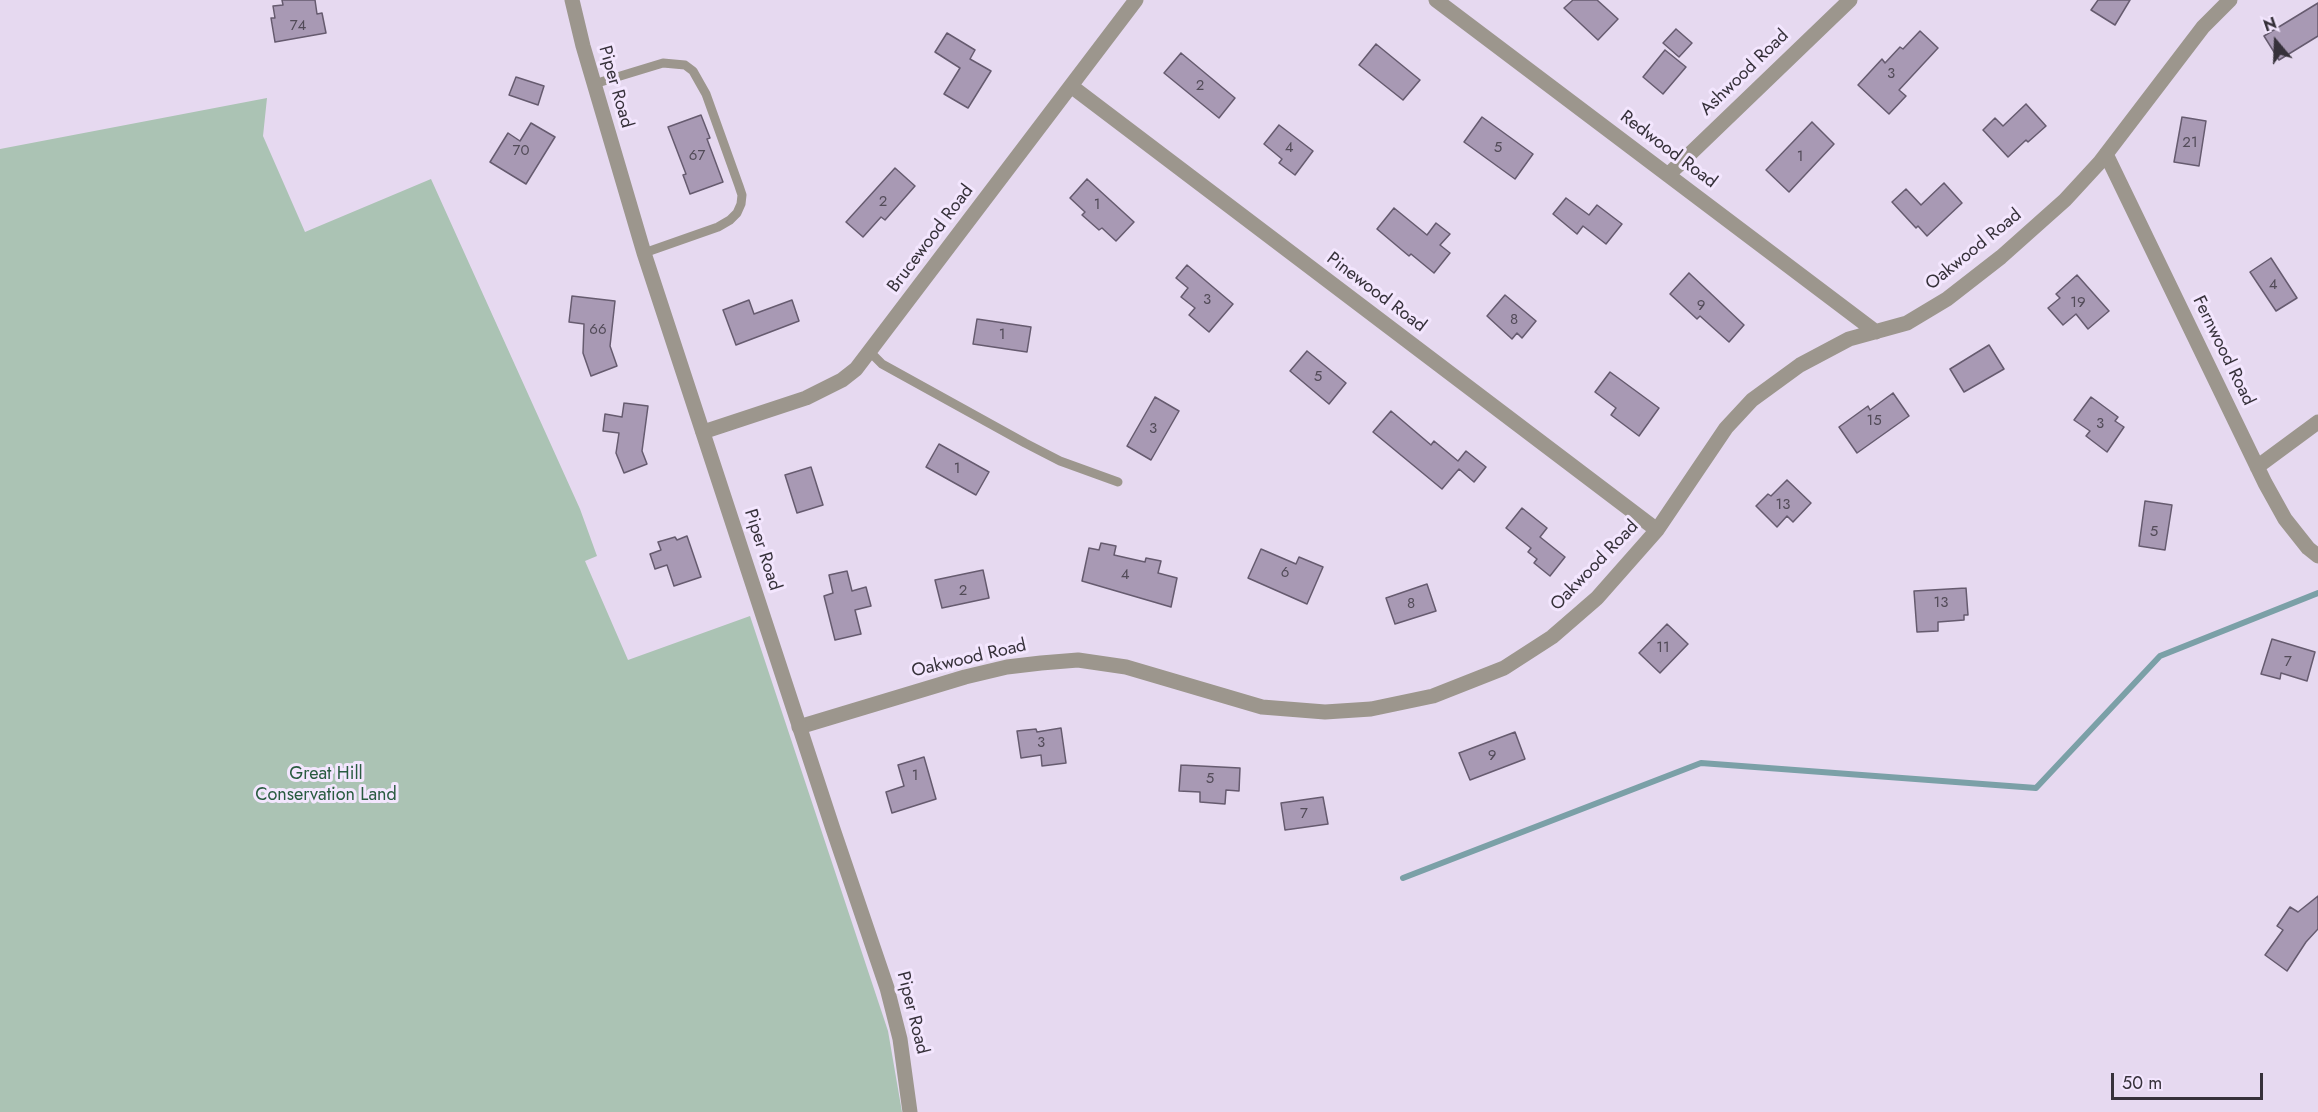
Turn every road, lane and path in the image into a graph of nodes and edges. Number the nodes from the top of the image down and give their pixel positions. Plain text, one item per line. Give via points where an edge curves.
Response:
1 (572, 0) edge
2 (1136, 0) edge
3 (1436, 0) edge
4 (1850, 0) edge
5 (2230, 0) edge
6 (594, 84) junction
7 (1071, 87) junction
8 (2106, 154) junction
9 (1668, 175) junction
10 (644, 253) junction
11 (1876, 332) junction
12 (870, 352) junction
13 (2318, 422) edge
14 (703, 432) junction
15 (2257, 467) junction
16 (1118, 482) dead end
17 (1657, 530) junction
18 (2318, 556) edge
19 (799, 727) junction
20 (910, 1112) edge

1 - 6 street, Piper Road
2 - 7 street, Brucewood Road
3 - 9 street, Redwood Road
4 - 9 street, Ashwood Road
5 - 8 street, Oakwood Road via 2203,27
6 - 10 street, Piper Road
6 - 10 lane via 663,63 685,65 706,94 739,186 741,204 730,220
7 - 12 street, Brucewood Road
7 - 17 street, Pinewood Road
8 - 11 street, Oakwood Road via 2065,200 1956,292 1907,323
8 - 15 street, Fernwood Road
9 - 11 street, Redwood Road
10 - 14 street, Piper Road
11 - 17 street, Oakwood Road via 1849,339 1800,365 1752,400 1726,428
12 - 14 street, Brucewood Road via 856,369 825,390
12 - 16 lane via 882,364 1025,443 1060,461
13 - 15 street
14 - 19 street, Piper Road
15 - 18 street, Fernwood Road via 2285,519
17 - 19 street, Oakwood Road via 1596,598 1552,637 1504,668 1433,696 1371,709 1325,712 1272,708 1126,667 1069,661 1007,667 965,677
19 - 20 street, Piper Road via 892,1006

